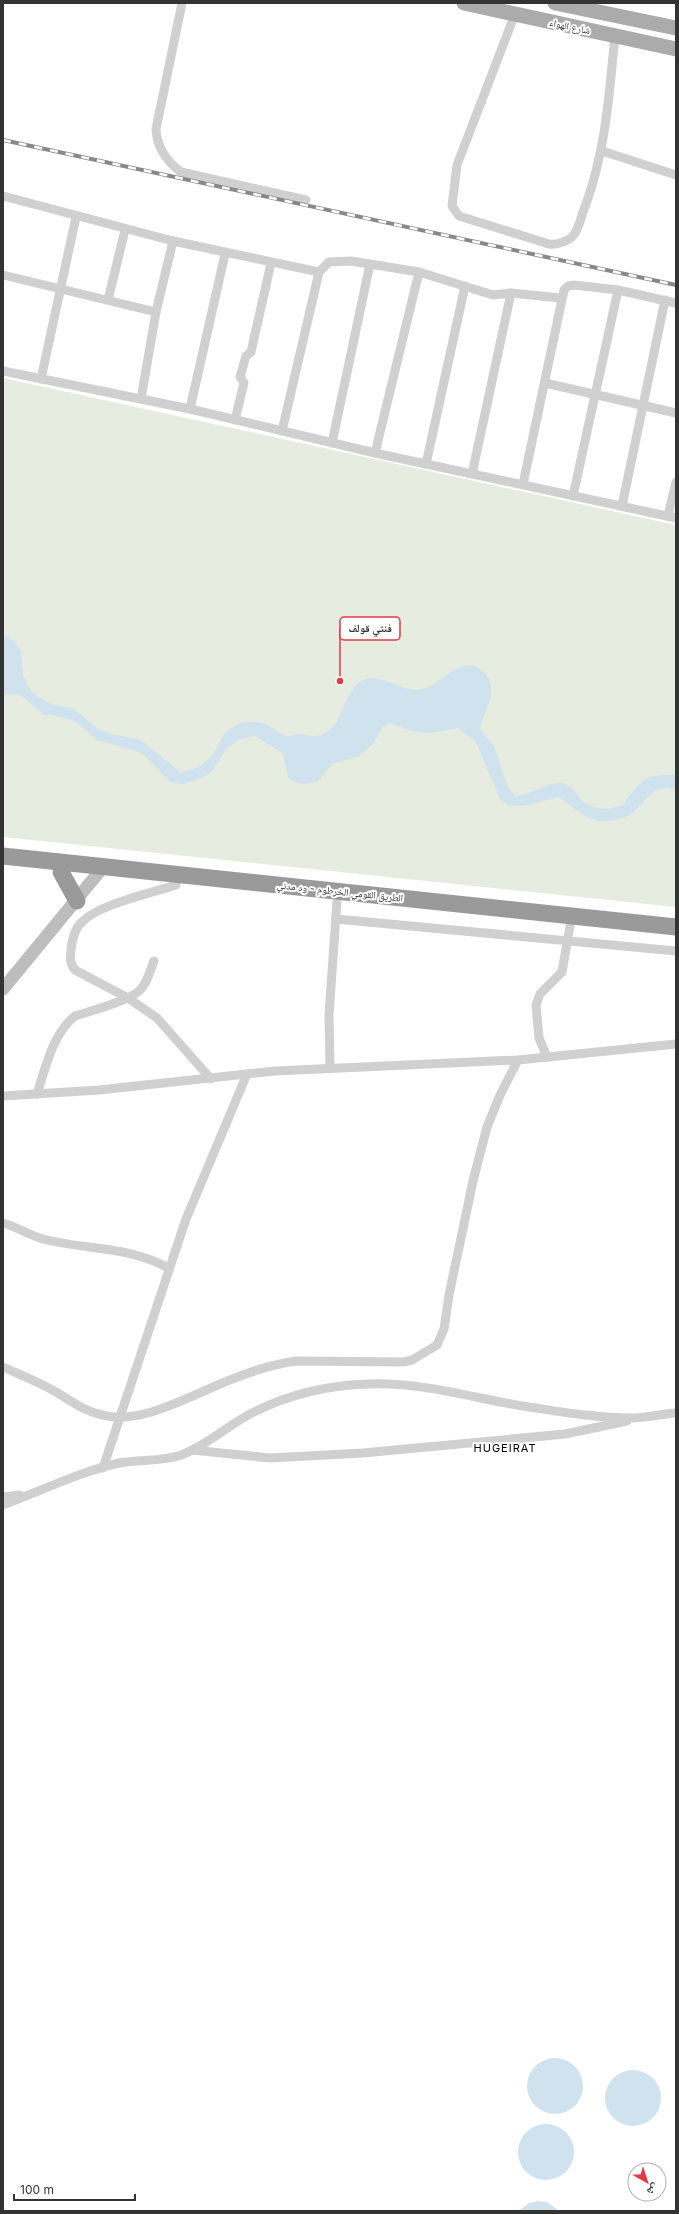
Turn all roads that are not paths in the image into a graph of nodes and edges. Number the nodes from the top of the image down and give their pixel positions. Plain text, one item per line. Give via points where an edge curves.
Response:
1 (182, 3) edge
2 (555, 3) edge
3 (471, 4) edge
4 (515, 14) junction
5 (674, 25) edge
6 (615, 36) junction
7 (676, 49) edge
8 (602, 151) junction
9 (676, 176) edge
10 (3, 196) edge
11 (306, 200) dead end
12 (76, 217) junction
13 (125, 230) junction
14 (173, 242) junction
15 (225, 254) junction
16 (271, 263) junction
17 (370, 264) junction
18 (319, 272) junction
19 (419, 272) junction
20 (3, 274) edge
21 (465, 286) junction
22 (61, 290) junction
23 (618, 290) junction
24 (511, 293) junction
25 (561, 298) junction
26 (108, 300) junction
27 (665, 300) junction
28 (676, 303) edge
29 (156, 312) junction
30 (3, 371) edge
31 (41, 379) junction
32 (544, 383) junction
33 (594, 395) junction
34 (141, 399) junction
35 (642, 404) junction
36 (190, 410) junction
37 (676, 413) edge
38 (235, 420) junction
39 (282, 431) junction
40 (332, 443) junction
41 (375, 453) junction
42 (426, 464) junction
43 (472, 474) junction
44 (676, 482) edge
45 (523, 484) junction
46 (573, 496) junction
47 (622, 506) junction
48 (672, 517) edge
49 (3, 856) edge
50 (3, 867) edge
51 (61, 872) junction
52 (100, 872) junction
53 (176, 884) junction
54 (77, 900) junction
55 (337, 901) junction
56 (336, 919) junction
57 (676, 927) edge
58 (568, 934) junction
59 (676, 937) edge
60 (676, 951) edge
61 (154, 961) dead end
62 (3, 989) edge
63 (128, 998) junction
64 (676, 1044) edge
65 (547, 1057) junction
66 (518, 1060) junction
67 (330, 1068) junction
68 (247, 1074) junction
69 (211, 1079) junction
70 (37, 1094) junction
71 (3, 1096) edge
72 (3, 1222) edge
73 (168, 1268) junction
74 (3, 1367) edge
75 (676, 1411) edge
76 (118, 1418) junction
77 (644, 1418) junction
78 (192, 1450) junction
79 (103, 1468) junction
80 (30, 1495) junction
81 (3, 1497) edge
82 (3, 1505) edge

1 - 11 street via 156,129 159,145 168,162 181,172
2 - 5 main road, شارع الهواء
3 - 4 main road, شارع الهواء
4 - 6 main road, شارع الهواء
4 - 8 street via 457,165 451,200 454,212 459,216 549,244 566,241 575,234
6 - 7 main road, شارع الهواء
6 - 8 street
8 - 9 street
10 - 12 street
12 - 13 street
12 - 22 street
13 - 14 street
13 - 26 street
14 - 15 street
14 - 29 street
15 - 16 street
15 - 36 street
16 - 18 street
16 - 38 street via 251,352 246,356 240,377 244,383
17 - 18 street via 337,260 323,266
17 - 19 street
17 - 40 street
18 - 39 street
19 - 21 street
19 - 41 street
20 - 22 street
21 - 24 street via 493,296
21 - 42 street
22 - 26 street
22 - 31 street
23 - 25 street via 574,285 564,290
23 - 27 street
23 - 33 street
24 - 25 street
24 - 43 street
25 - 32 street
26 - 29 street
27 - 28 street
27 - 35 street
29 - 34 street
30 - 31 street
31 - 34 street
32 - 33 street
32 - 45 street
33 - 35 street
33 - 46 street
34 - 36 street
35 - 37 street
35 - 47 street
36 - 38 street
38 - 39 street
39 - 40 street
40 - 41 street
41 - 42 street
42 - 43 street
43 - 45 street
44 - 48 street
45 - 46 street
46 - 47 street
47 - 48 street
49 - 52 highway, الطريق القومي الخرطوم - ود مدني
50 - 51 highway, الطريق القومي الخرطوم - ود مدني
51 - 52 highway, الطريق القومي الخرطوم - ود مدني
51 - 54 highway
52 - 53 highway, الطريق القومي الخرطوم - ود مدني
52 - 54 street
52 - 57 highway, الطريق القومي الخرطوم - ود مدني
53 - 55 highway, الطريق القومي الخرطوم - ود مدني
53 - 63 street via 100,910 81,922 75,931 70,959 72,967
54 - 62 street
55 - 56 street
55 - 58 highway, الطريق القومي الخرطوم - ود مدني
56 - 58 street
56 - 67 street via 329,1015
58 - 59 highway, الطريق القومي الخرطوم - ود مدني
58 - 60 street
58 - 65 street via 562,972 540,994 536,1005 537,1030
61 - 63 street via 144,984 138,992
63 - 69 street via 164,1023
63 - 70 street via 75,1016 68,1022 53,1049
64 - 65 street
65 - 66 street
66 - 67 street
66 - 76 street via 487,1127 448,1295 444,1329 437,1344 412,1360 403,1362 311,1361 280,1364 233,1378 155,1410
67 - 68 street
68 - 69 street
68 - 73 street
69 - 70 street
70 - 71 street
72 - 73 street via 44,1239 133,1254
73 - 76 street
74 - 76 street via 39,1383 82,1408 103,1416
75 - 77 street
76 - 79 street
77 - 78 street via 565,1434 363,1453 270,1458
77 - 78 street via 528,1407 449,1390 371,1384 335,1386 304,1393 254,1412
78 - 79 street via 170,1458 121,1463
79 - 80 street
80 - 81 street
80 - 82 street

